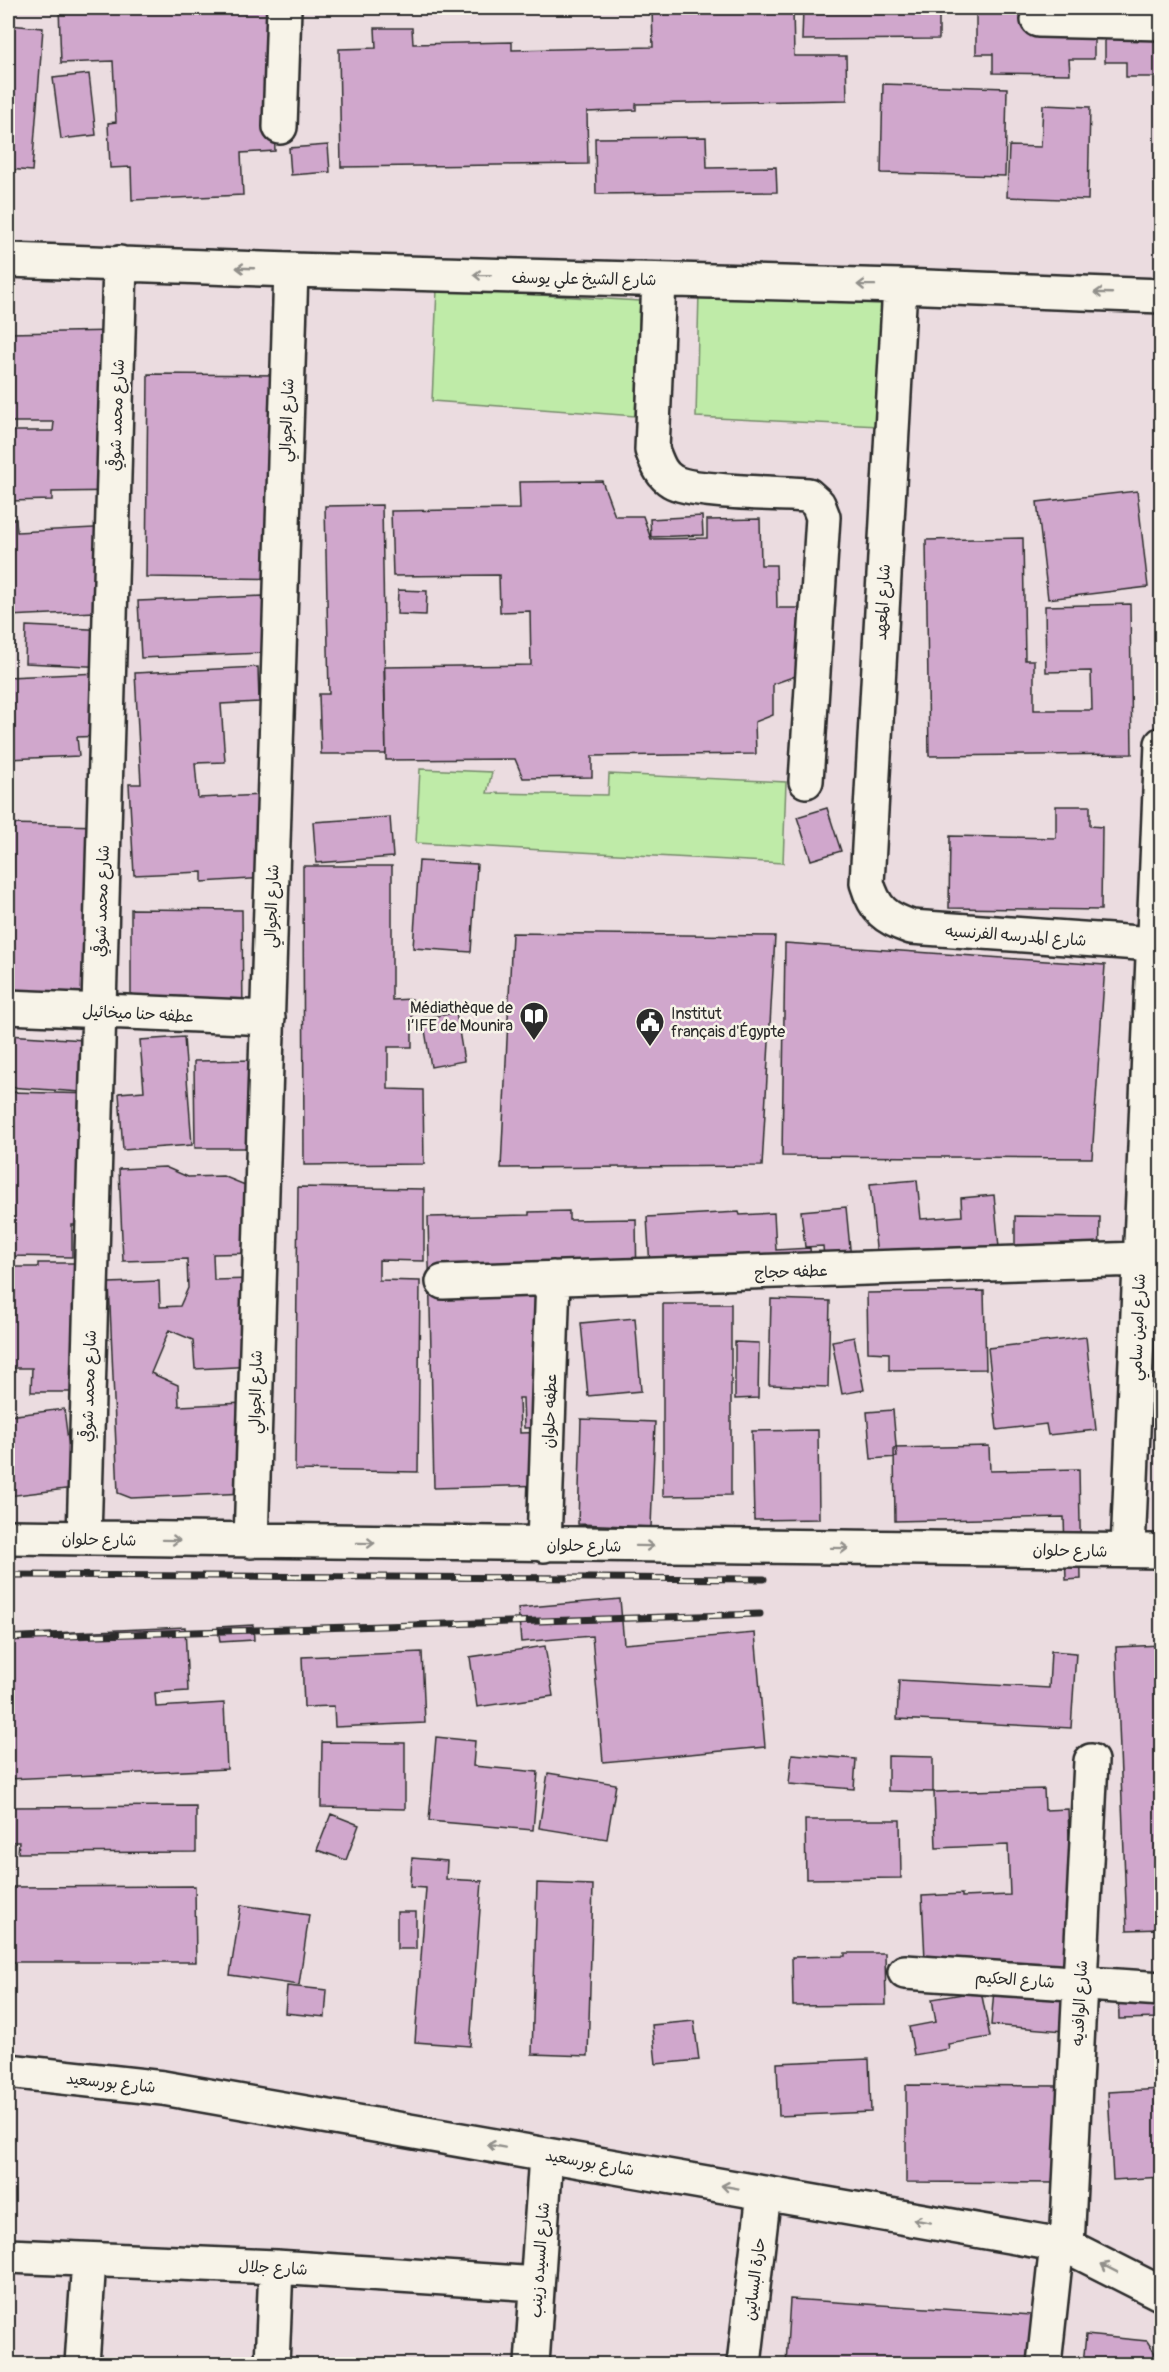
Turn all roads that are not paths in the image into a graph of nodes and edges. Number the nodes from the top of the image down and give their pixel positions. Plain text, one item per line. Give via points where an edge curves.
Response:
1 (284, 8) edge
2 (1038, 20) dead end
3 (1161, 23) edge
4 (280, 128) dead end
5 (8, 260) edge
6 (120, 263) junction
7 (291, 270) junction
8 (659, 280) junction
9 (900, 286) junction
10 (1161, 296) edge
11 (1161, 744) edge
12 (806, 781) dead end
13 (883, 914) joint
14 (1153, 944) junction
15 (8, 1007) edge
16 (98, 1011) junction
17 (268, 1018) junction
18 (1153, 1171) edge
19 (1140, 1259) junction
20 (554, 1278) junction
21 (443, 1282) dead end
22 (8, 1537) edge
23 (84, 1538) junction
24 (251, 1541) junction
25 (544, 1545) junction
26 (1128, 1550) junction
27 (1161, 1551) edge
28 (1090, 1761) dead end
29 (905, 1972) dead end
30 (1080, 1983) junction
31 (1161, 1989) edge
32 (8, 2071) edge
33 (546, 2155) junction
34 (764, 2193) junction
35 (1062, 2245) junction
36 (8, 2256) edge
37 (89, 2260) junction
38 (276, 2267) junction
39 (537, 2284) junction
40 (1161, 2294) edge
41 (82, 2364) edge
42 (272, 2364) edge
43 (532, 2364) edge
44 (744, 2364) edge
45 (1044, 2364) edge

1 - 4 street
2 - 3 street
5 - 6 street, شارع الشيخ علي يوسف
7 -> 6 street, شارع الشيخ علي يوسف
6 - 16 street, شارع محمد شوقي
8 -> 7 street, شارع الشيخ علي يوسف
7 - 17 street, شارع الجوالي
9 -> 8 street, شارع الشيخ علي يوسف
8 - 12 street via 652,450 660,470 672,482 695,488 808,495 818,504 823,517
10 -> 9 street, شارع الشيخ علي يوسف
9 - 13 street, شارع المعهد via 867,883 872,900
11 - 14 street, شارع امين سامي
13 - 14 street, شارع المدرسه الفرنسيه via 911,927
14 - 18 street, شارع امين سامي
15 - 16 street, عطفه حنا ميخائيل
16 - 17 street, عطفه حنا ميخائيل
16 - 23 street, شارع محمد شوقي
17 - 24 street, شارع الجوالي
18 - 19 street, شارع امين سامي
19 - 20 street, عطفه حجاج
19 - 26 street, شارع امين سامي
20 - 21 street, عطفه حجاج
20 - 25 street, عطفه حلوان
22 - 23 street, شارع حلوان
23 -> 24 street, شارع حلوان
24 -> 25 street, شارع حلوان
25 -> 26 street, شارع حلوان
26 - 27 street, شارع حلوان
28 - 30 street, شارع الوافديه
29 - 30 street, شارع الحكيم
30 - 31 street, شارع الحكيم
30 - 35 street, شارع الوافديه
33 -> 32 street, شارع بورسعيد via 163,2088
34 -> 33 street, شارع بورسعيد
33 - 39 street, شارع السيده زينب
35 -> 34 street, شارع بورسعيد
34 - 44 street, حارة البساتين
40 -> 35 street, شارع بورسعيد
35 - 45 street, شارع الوافديه
36 - 37 street, شارع جلال
37 - 38 street, شارع جلال
37 - 41 street
38 - 39 street, شارع جلال
38 - 42 street
39 - 43 street, شارع السيده زينب

